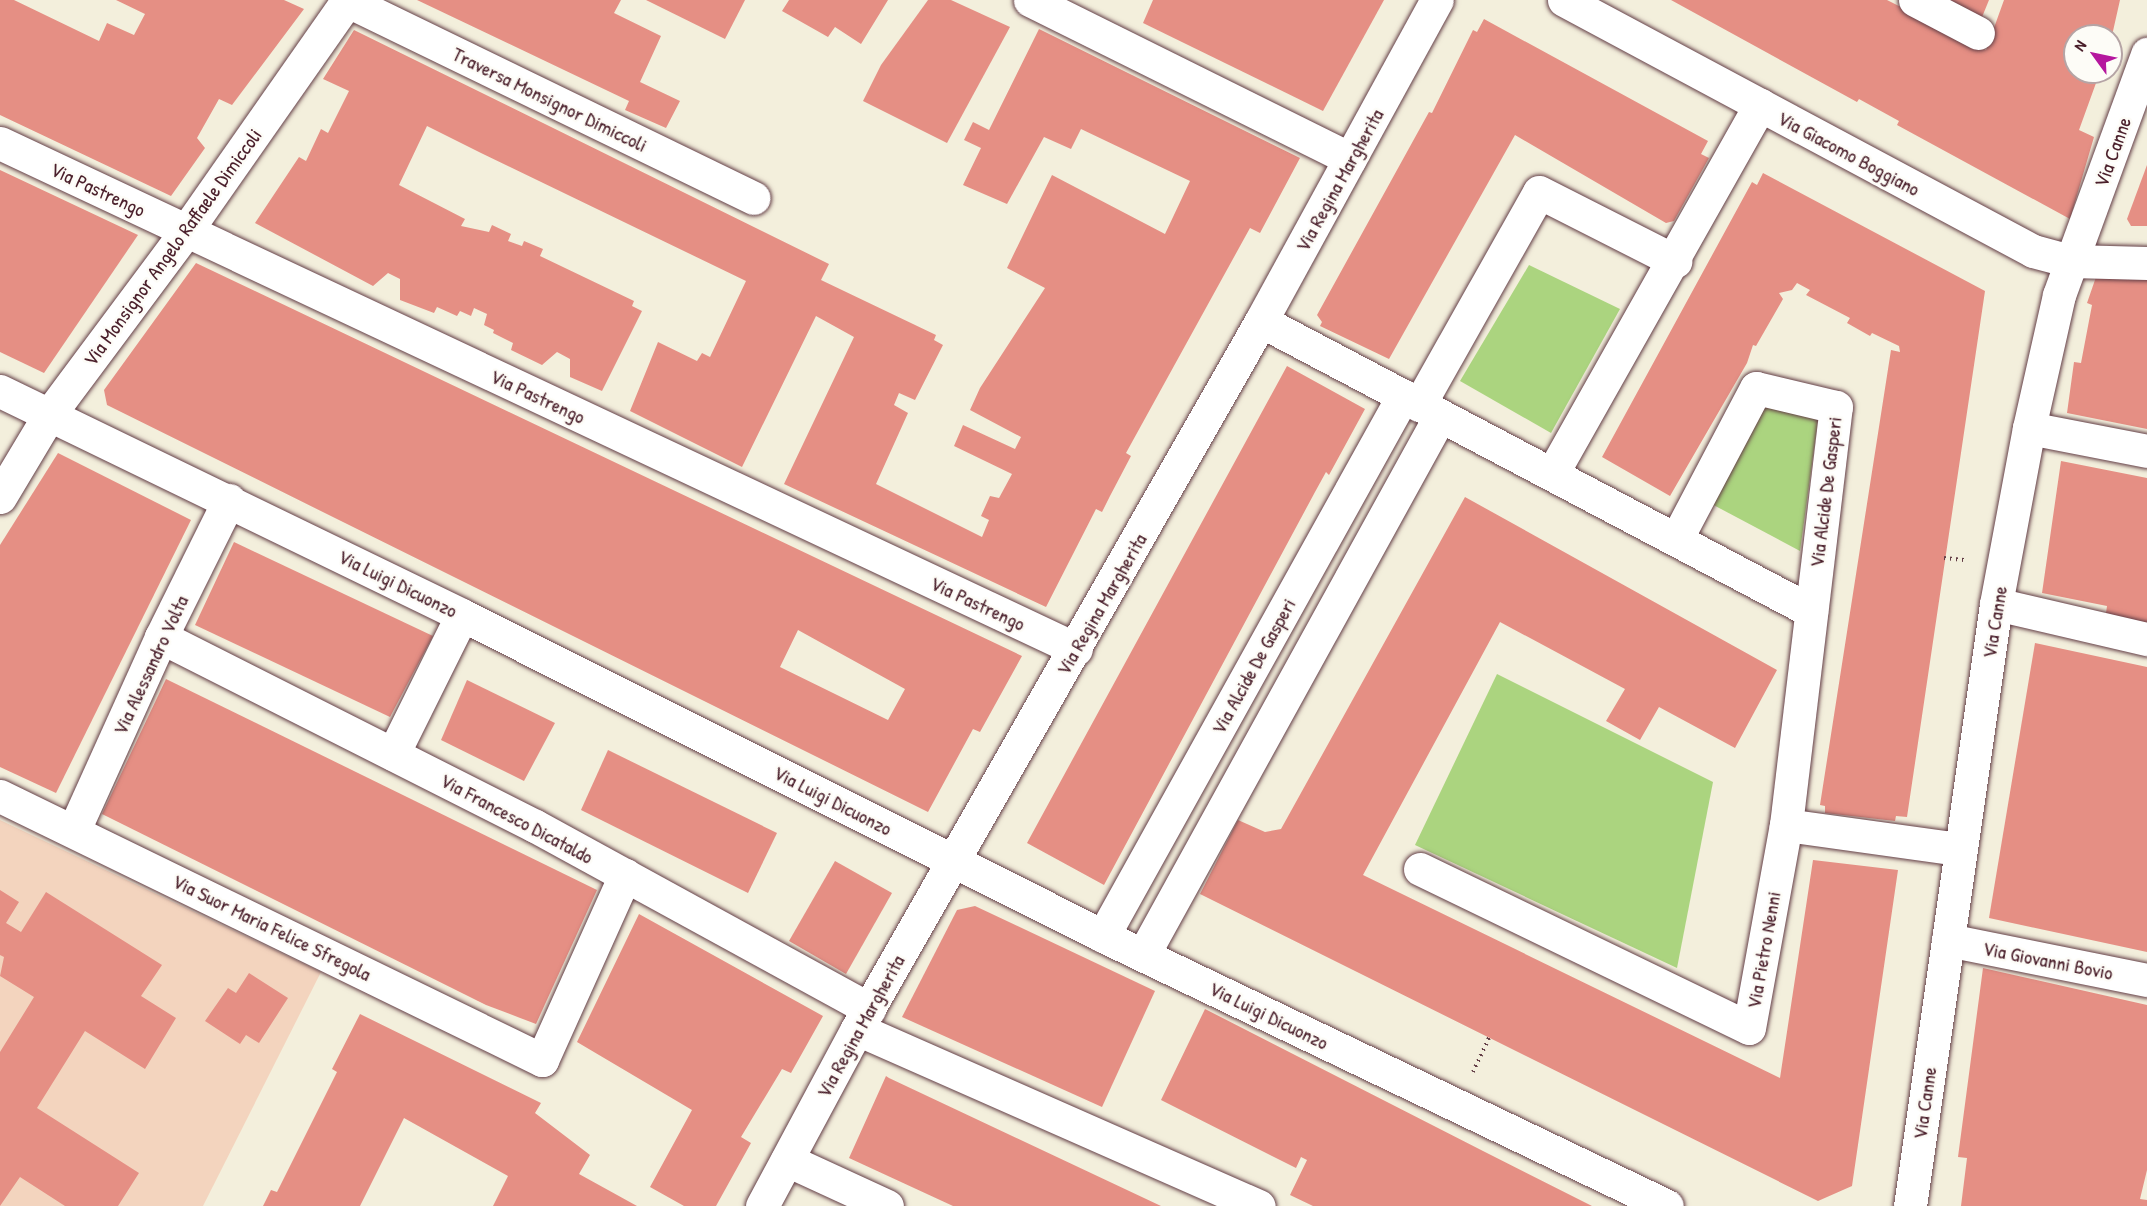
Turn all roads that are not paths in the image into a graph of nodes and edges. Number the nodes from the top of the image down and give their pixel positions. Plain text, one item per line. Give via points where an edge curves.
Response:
1 (347, 0) edge
2 (1030, 0) edge
3 (1437, 0) edge
4 (1564, 0) edge
5 (1915, 0) edge
6 (1978, 33) dead end
7 (2147, 54) edge
8 (1760, 105) junction
9 (0, 143) edge
10 (1350, 159) junction
11 (753, 198) dead end
12 (186, 231) junction
13 (1675, 261) junction
14 (2071, 261) junction
15 (2147, 263) edge
16 (1261, 321) junction
17 (0, 391) edge
18 (1421, 406) junction
19 (49, 415) junction
20 (2029, 428) junction
21 (2147, 451) edge
22 (1552, 474) junction
23 (0, 497) edge
24 (229, 500) junction
25 (1677, 538) junction
26 (1996, 604) junction
27 (1811, 611) junction
28 (462, 615) junction
29 (161, 638) junction
30 (2147, 639) edge
31 (1076, 650) junction
32 (393, 754) junction
33 (0, 796) edge
34 (1786, 825) junction
35 (74, 830) junction
36 (1959, 849) junction
37 (952, 861) junction
38 (1420, 869) dead end
39 (625, 875) junction
40 (1103, 936) junction
41 (1948, 940) junction
42 (1143, 955) junction
43 (2147, 980) edge
44 (863, 1019) junction
45 (787, 1160) junction
46 (762, 1206) edge
47 (887, 1206) edge
48 (1259, 1206) edge
49 (1667, 1206) edge
50 (1910, 1206) edge

1 - 11 street, Traversa Monsignor Dimiccoli
1 - 12 street, Via Monsignor Angelo Raffaele Dimiccoli
2 - 10 street
3 - 10 street, Via Regina Margherita
4 - 8 street, Via Giacomo Boggiano
5 - 6 street
7 - 14 street, Via Canne
8 - 13 street
8 - 14 street, Via Giacomo Boggiano via 2033,251
9 - 12 street, Via Pastrengo
10 - 16 street, Via Regina Margherita
12 - 19 street, Via Monsignor Angelo Raffaele Dimiccoli
12 - 31 street, Via Pastrengo
13 - 18 street, Via Alcide De Gasperi via 1539,192
13 - 22 street
14 - 15 street, Via Giacomo Boggiano
14 - 20 street, Via Canne via 2059,295
16 - 18 street
16 - 31 street, Via Regina Margherita
17 - 19 street, Via Luigi Dicuonzo
18 - 22 street
18 - 40 street, Via Alcide De Gasperi
18 - 42 street, Via Alcide De Gasperi
19 - 23 street, Via Monsignor Angelo Raffaele Dimiccoli
19 - 24 street, Via Luigi Dicuonzo
20 - 21 street
20 - 26 street, Via Canne
22 - 25 street
24 - 28 street, Via Luigi Dicuonzo
24 - 29 street, Via Alessandro Volta
25 - 27 street
25 - 27 street, Via Alcide De Gasperi via 1756,388 1836,407
26 - 30 street
26 - 36 street, Via Canne
27 - 34 street, Via Alcide De Gasperi
28 - 32 street
28 - 37 street, Via Luigi Dicuonzo
29 - 32 street, Via Francesco Dicataldo
29 - 35 street, Via Alessandro Volta
31 - 37 street, Via Regina Margherita
32 - 39 street, Via Francesco Dicataldo
33 - 35 street, Via Suor Maria Felice Sfregola
34 - 36 street
34 - 38 street, Via Pietro Nenni via 1749,1028
35 - 39 street, Via Suor Maria Felice Sfregola via 542,1060
36 - 41 street, Via Canne
37 - 40 street, Via Luigi Dicuonzo
37 - 44 street, Via Regina Margherita
39 - 44 street, Via Francesco Dicataldo
40 - 42 street, Via Luigi Dicuonzo
41 - 43 street, Via Giovanni Bovio
41 - 50 street, Via Canne
42 - 49 street, Via Luigi Dicuonzo
44 - 45 street, Via Regina Margherita
44 - 48 street, Via Francesco Dicataldo
45 - 46 street, Via Regina Margherita
45 - 47 street

